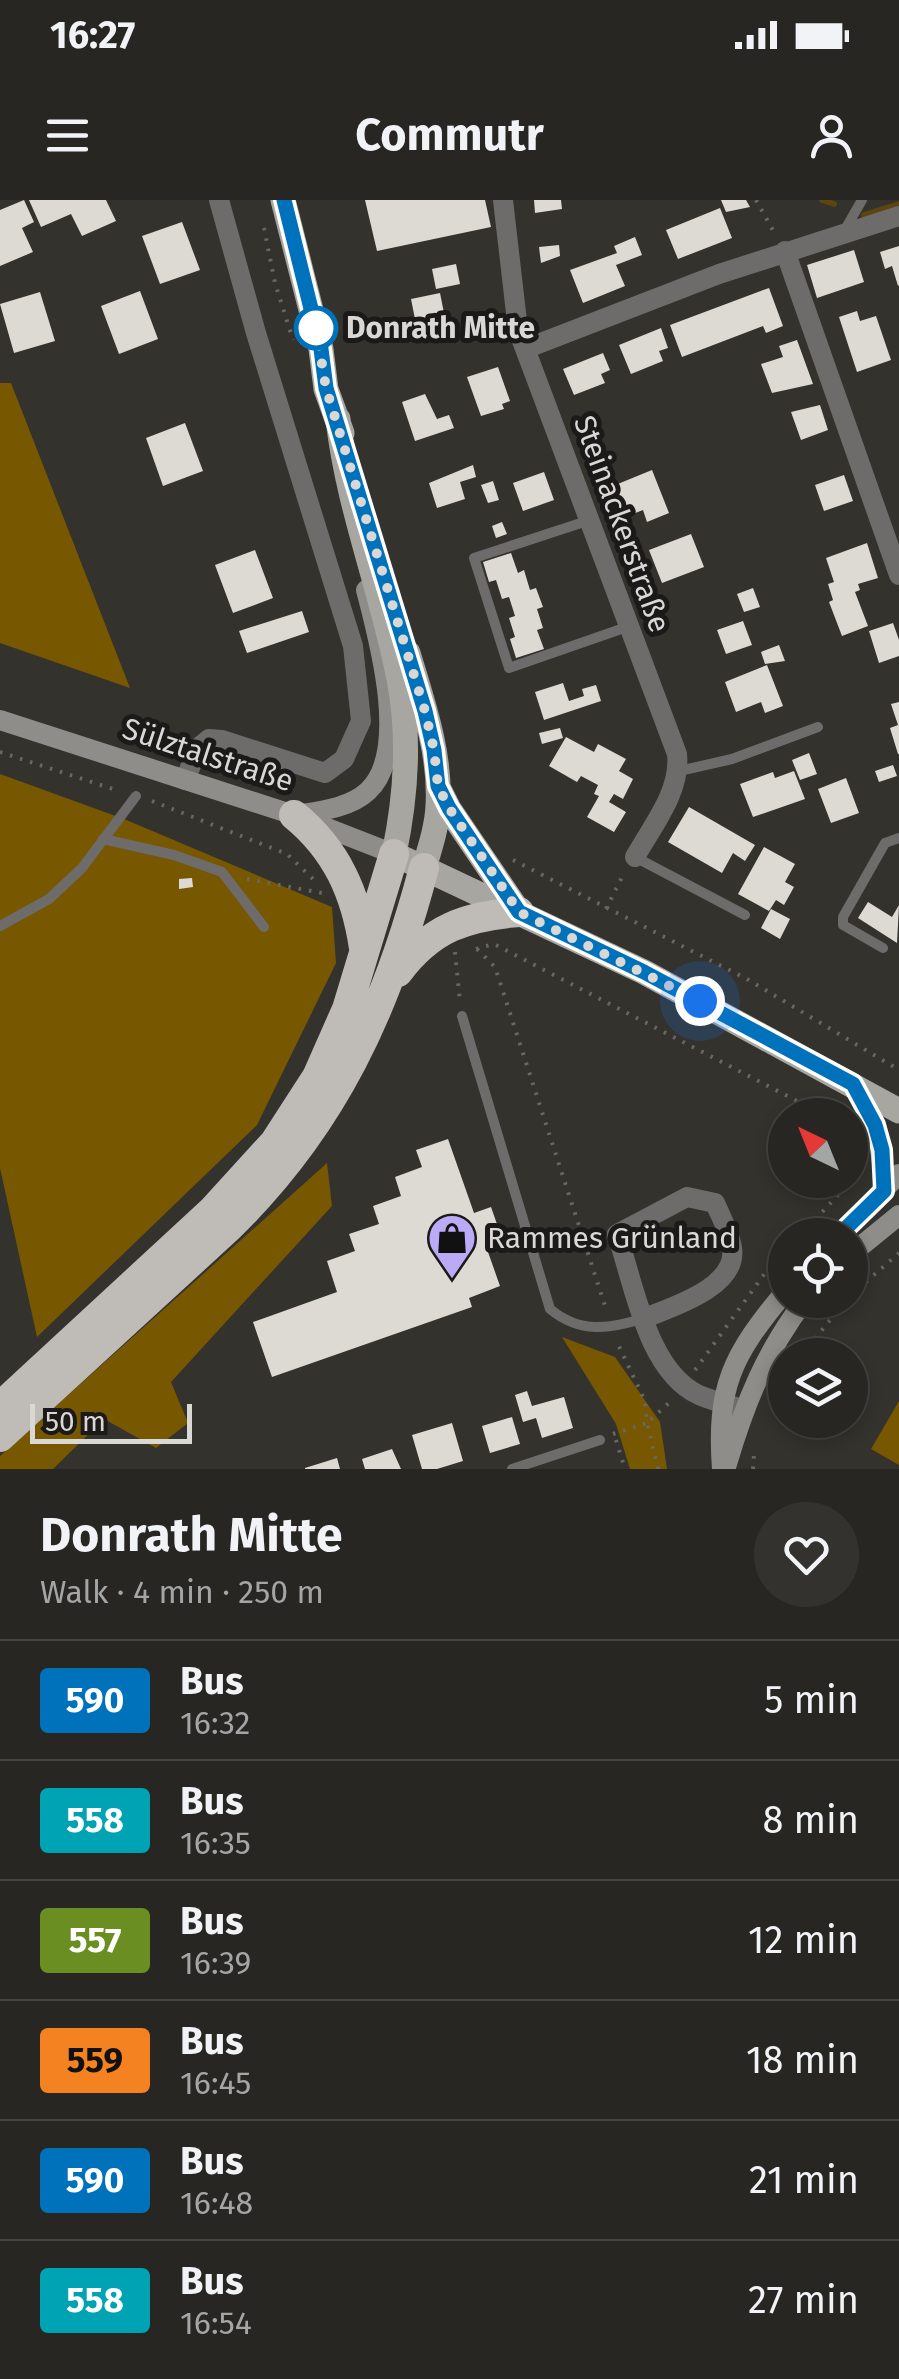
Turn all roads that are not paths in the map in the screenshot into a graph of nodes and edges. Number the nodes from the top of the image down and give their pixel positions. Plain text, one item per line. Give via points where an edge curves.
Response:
1 (219, 200) edge
2 (284, 200) edge
3 (503, 200) edge
4 (862, 200) edge
5 (899, 216) edge
6 (842, 232) junction
7 (784, 252) junction
8 (525, 348) junction
9 (338, 419) junction
10 (344, 471) junction
11 (587, 521) junction
12 (899, 574) edge
13 (627, 627) junction
14 (0, 720) edge
15 (818, 727) dead end
16 (679, 771) junction
17 (184, 780) junction
18 (438, 786) junction
19 (136, 796) road end
20 (294, 815) junction
21 (899, 838) edge
22 (103, 839) junction
23 (394, 854) junction
24 (635, 856) joint
25 (424, 868) junction
26 (519, 912) junction
27 (745, 916) dead end
28 (0, 926) edge
29 (264, 927) dead end
30 (882, 948) dead end
31 (364, 950) junction
32 (390, 982) junction
33 (462, 1016) road end
34 (853, 1084) junction
35 (899, 1111) edge
36 (899, 1174) edge
37 (884, 1191) junction
38 (899, 1215) edge
39 (856, 1218) edge
40 (868, 1240) edge
41 (768, 1317) edge
42 (645, 1318) junction
43 (793, 1318) edge
44 (721, 1402) junction
45 (0, 1406) edge
46 (743, 1409) junction
47 (0, 1436) edge
48 (600, 1440) road end
49 (512, 1469) edge
50 (724, 1469) edge

1 - 17 street via 354,646 361,722 344,760 325,773 210,739 198,748
2 - 9 main road
3 - 8 street, Steinackerstraße
4 - 6 lane
5 - 6 street
6 - 7 street
7 - 8 street
7 - 12 street
8 - 11 street, Steinackerstraße
9 - 10 main road
9 - 18 main road via 425,711
10 - 20 main road via 391,720 382,774 366,793
10 - 23 main road via 400,681 406,783
11 - 13 street, Steinackerstraße
11 - 13 lane via 474,558 510,668
13 - 16 street, Steinackerstraße
14 - 17 main road, Sülztalstraße
15 - 16 lane
16 - 24 street
17 - 20 main road, Sülztalstraße
18 - 25 main road
18 - 26 main road
19 - 22 lane
20 - 23 main road, Sülztalstraße
20 - 31 highway via 335,859 360,918
21 - 30 lane via 885,842 842,917 843,926
22 - 28 lane via 49,899
22 - 29 lane via 228,876
23 - 25 main road
23 - 31 highway
24 - 27 lane
25 - 26 main road
25 - 32 highway
26 - 32 highway via 480,916 443,930 413,952
26 - 34 main road
31 - 45 highway via 317,1078 275,1142 212,1211
32 - 47 highway via 323,1115 264,1193
33 - 42 lane via 550,1309 566,1322 612,1329
34 - 35 main road
34 - 37 main road via 879,1138
36 - 37 main road
37 - 39 main road
38 - 40 main road
41 - 44 main road via 738,1360
42 - 42 street via 699,1296 726,1273 733,1250 716,1203 687,1197 617,1234
42 - 44 street via 657,1357 684,1386
43 - 46 main road
44 - 46 street
44 - 50 main road
46 - 50 main road
48 - 49 lane

